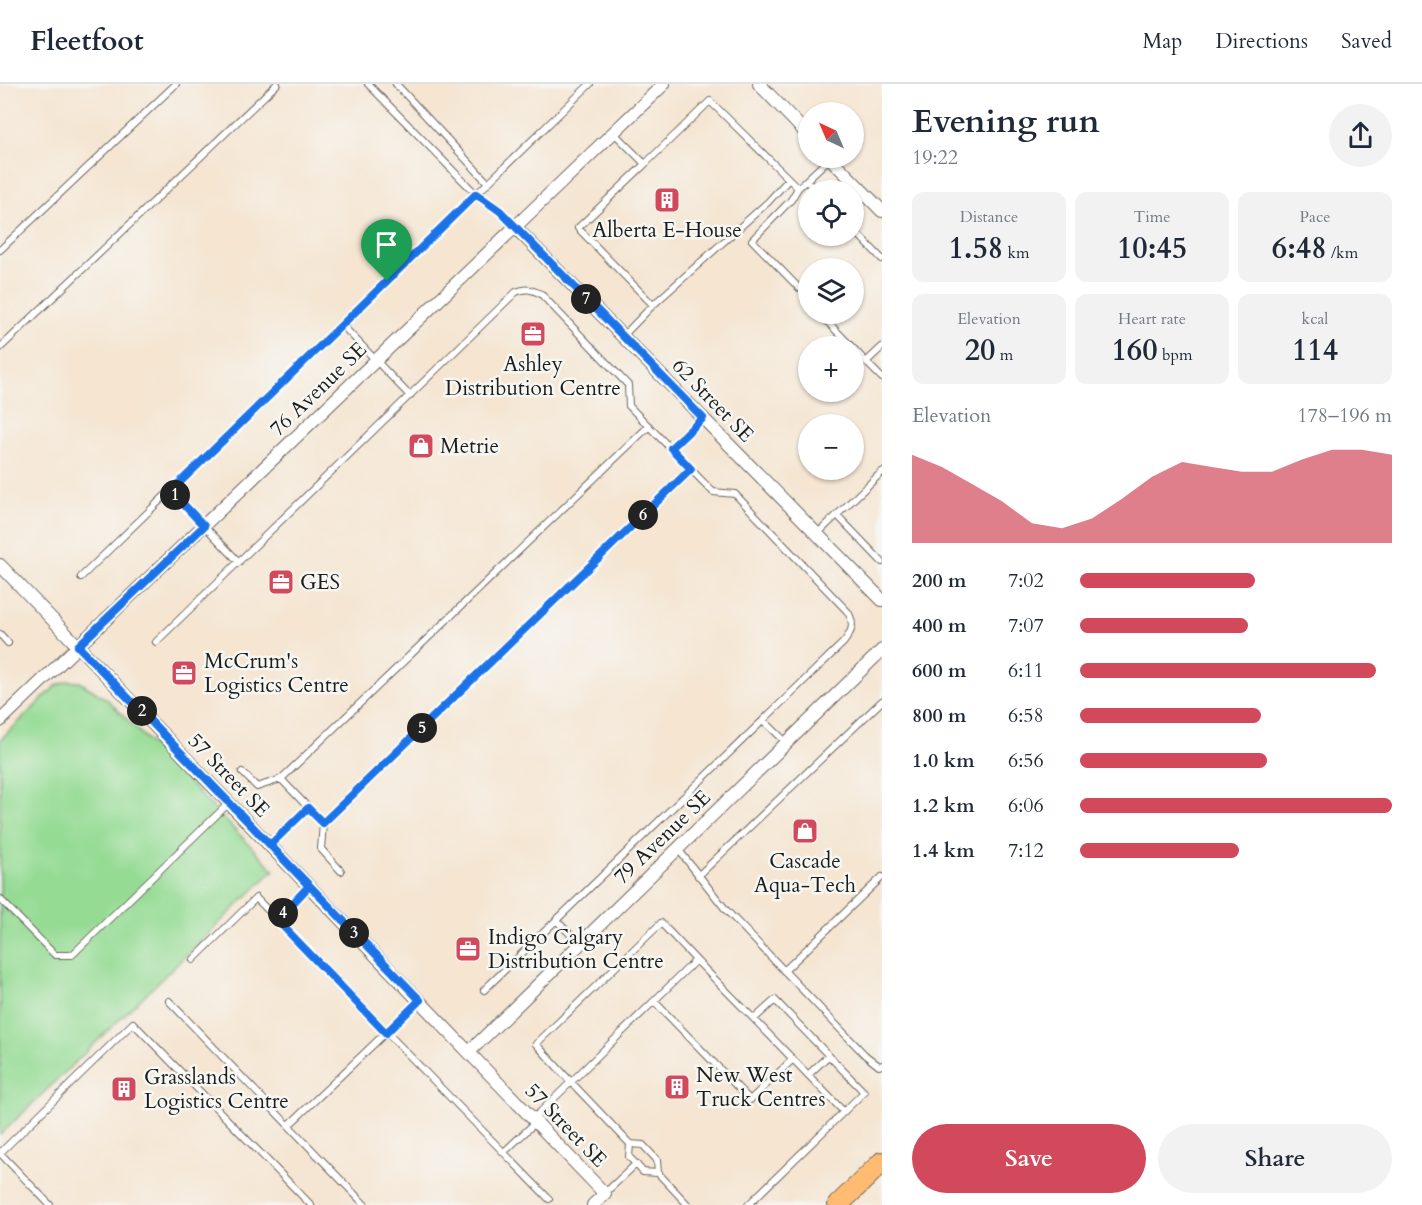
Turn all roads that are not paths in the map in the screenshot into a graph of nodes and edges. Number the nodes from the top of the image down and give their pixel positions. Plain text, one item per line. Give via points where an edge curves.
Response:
1 (176, 84) edge
2 (277, 84) edge
3 (368, 84) edge
4 (396, 84) edge
5 (590, 84) edge
6 (759, 84) edge
7 (661, 85) edge
8 (798, 125) edge
9 (614, 132) junction
10 (645, 164) junction
11 (819, 168) edge
12 (840, 168) edge
13 (789, 179) junction
14 (806, 180) edge
15 (488, 183) junction
16 (798, 189) joint
17 (476, 194) junction
18 (881, 209) edge
19 (515, 226) junction
20 (864, 240) edge
21 (0, 250) edge
22 (882, 259) edge
23 (798, 287) edge
24 (653, 305) junction
25 (829, 324) edge
26 (342, 325) junction
27 (622, 336) junction
28 (841, 336) edge
29 (882, 347) edge
30 (0, 348) edge
31 (375, 361) junction
32 (866, 362) joint
33 (882, 378) edge
34 (410, 396) junction
35 (703, 418) junction
36 (649, 426) junction
37 (671, 448) junction
38 (691, 469) junction
39 (882, 472) edge
40 (171, 491) junction
41 (837, 515) junction
42 (204, 526) junction
43 (817, 534) junction
44 (239, 562) junction
45 (882, 562) edge
46 (0, 565) edge
47 (81, 578) dead end
48 (882, 600) edge
49 (0, 634) edge
50 (156, 642) dead end
51 (8, 643) dead end
52 (78, 646) junction
53 (882, 650) edge
54 (882, 700) edge
55 (763, 720) junction
56 (0, 721) edge
57 (787, 743) junction
58 (242, 772) dead end
59 (281, 779) junction
60 (229, 803) junction
61 (308, 808) junction
62 (323, 823) junction
63 (270, 845) junction
64 (678, 849) junction
65 (341, 871) dead end
66 (698, 876) junction
67 (882, 877) edge
68 (309, 886) junction
69 (0, 899) edge
70 (277, 920) junction
71 (556, 920) junction
72 (580, 944) junction
73 (193, 960) dead end
74 (696, 960) junction
75 (784, 971) junction
76 (484, 990) dead end
77 (420, 1000) junction
78 (169, 1001) dead end
79 (654, 1001) junction
80 (754, 1019) junction
81 (386, 1033) junction
82 (469, 1052) junction
83 (828, 1056) junction
84 (793, 1059) junction
85 (882, 1065) edge
86 (808, 1075) junction
87 (571, 1082) junction
88 (844, 1112) junction
89 (534, 1120) junction
90 (289, 1125) junction
91 (630, 1144) junction
92 (504, 1152) junction
93 (882, 1162) edge
94 (636, 1164) junction
95 (658, 1173) junction
96 (605, 1194) junction
97 (549, 1199) dead end
98 (50, 1205) edge
99 (310, 1205) edge
100 (365, 1205) edge
101 (593, 1205) edge
102 (688, 1205) edge
103 (748, 1205) edge
104 (838, 1205) edge

1 - 21 lane
2 - 30 lane
3 - 17 lane
4 - 15 lane
5 - 15 lane
6 - 8 street
7 - 9 street, 76 Avenue SE
9 - 10 lane
9 - 19 street, 76 Avenue SE
10 - 13 lane via 710,101
10 - 24 lane via 578,228
11 - 14 lane
12 - 18 street
13 - 16 lane
13 - 24 lane
15 - 17 lane
16 - 23 lane via 752,240
17 - 19 lane
17 - 26 lane
19 - 27 street, 62 Street SE
19 - 31 street, 76 Avenue SE
20 - 22 lane
24 - 27 lane
25 - 28 lane
26 - 31 lane
26 - 40 lane
27 - 35 street, 62 Street SE
29 - 32 lane
31 - 34 lane
31 - 42 street, 76 Avenue SE
32 - 33 lane
34 - 36 lane via 516,292 532,289 628,385 629,406
34 - 44 lane
35 - 37 lane
35 - 43 street, 62 Street SE
36 - 37 lane
36 - 59 lane
37 - 38 lane
38 - 55 lane via 713,492 735,494 848,612 853,622 852,632 844,642
38 - 62 lane
39 - 41 lane
40 - 42 lane
40 - 47 lane
41 - 43 lane
41 - 45 lane
42 - 44 lane
42 - 52 street, 76 Avenue SE
43 - 48 street, 62 Street SE
44 - 50 lane
46 - 52 street, 57 Street SE
49 - 51 lane
52 - 56 street, 76 Avenue SE
52 - 60 street, 57 Street SE
53 - 57 street, 79 Avenue SE
54 - 66 lane
55 - 57 lane
55 - 71 lane
57 - 64 street, 79 Avenue SE
58 - 59 lane via 257,787
59 - 61 lane
60 - 63 street, 57 Street SE
60 - 69 lane via 72,955 55,955
61 - 62 lane
61 - 63 lane
62 - 65 lane via 321,849
63 - 68 street, 57 Street SE
64 - 66 lane
64 - 72 street, 79 Avenue SE
66 - 75 lane
67 - 75 lane
68 - 70 lane
68 - 77 street, 57 Street SE
70 - 73 lane via 256,898
70 - 81 lane
71 - 72 lane
71 - 76 lane
72 - 82 street, 79 Avenue SE
74 - 79 lane
74 - 80 lane
74 - 87 lane via 661,923 536,1044
75 - 85 lane via 865,1055
77 - 81 lane
77 - 82 street, 57 Street SE
78 - 90 lane
79 - 84 lane via 750,1100
79 - 87 lane
80 - 83 lane via 775,1000
80 - 84 lane
81 - 90 lane
81 - 92 lane
82 - 89 street, 57 Street SE
83 - 86 lane
83 - 88 lane via 864,1092
84 - 86 lane
86 - 88 lane
87 - 89 lane
87 - 91 lane
88 - 103 lane
89 - 92 lane
89 - 96 street, 57 Street SE
90 - 100 lane
91 - 94 lane via 629,1156
91 - 95 lane via 643,1146 657,1160
92 - 97 lane
93 - 104 main road
94 - 95 lane via 643,1172
94 - 96 lane
95 - 102 lane
96 - 101 street
98 - 99 lane via 0,1153 134,1023

